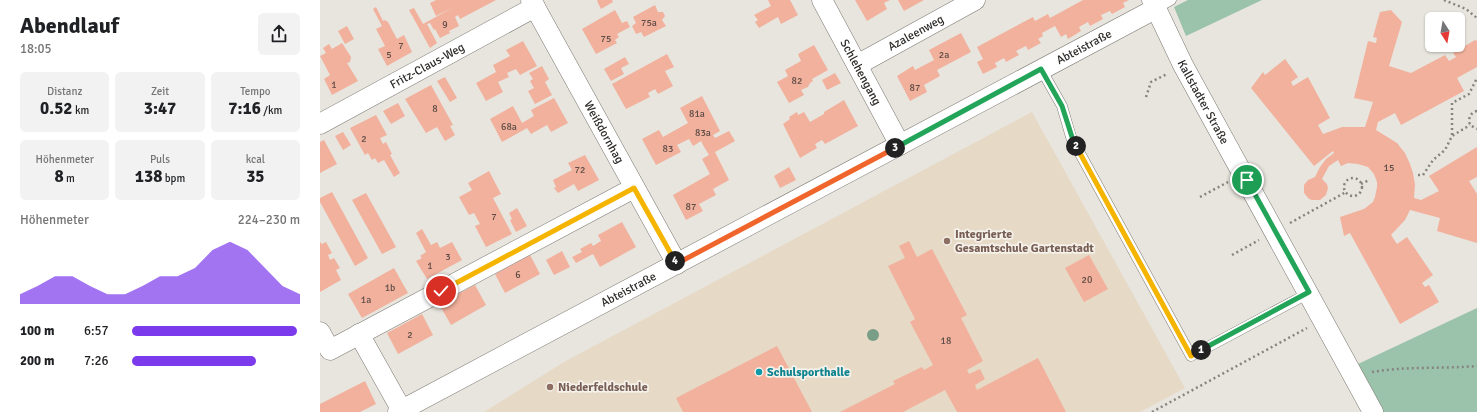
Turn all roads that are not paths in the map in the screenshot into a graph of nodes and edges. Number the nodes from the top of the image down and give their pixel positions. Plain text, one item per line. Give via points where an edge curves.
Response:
1 (822, 0) edge
2 (975, 0) edge
3 (533, 3) edge
4 (1159, 3) edge
5 (857, 65) junction
6 (1041, 69) junction
7 (320, 124) edge
8 (900, 145) junction
9 (634, 188) junction
10 (676, 264) junction
11 (1309, 292) junction
12 (320, 332) edge
13 (360, 334) junction
14 (400, 411) edge
15 (1373, 412) edge

1 - 5 street, Schlehengang
2 - 5 street, Azaleenweg
3 - 7 street, Fritz-Claus-Weg
3 - 9 street, Weißdornhag
4 - 6 street, Abteistraße
4 - 11 street, Kallstadter Straße via 1183,65
5 - 8 street, Schlehengang
6 - 8 street, Abteistraße
6 - 11 lane via 1062,106 1072,137 1191,356
8 - 10 street, Abteistraße
9 - 10 street, Weißdornhag
9 - 13 street
10 - 14 street, Abteistraße
11 - 15 street, Kallstadter Straße
12 - 13 street via 330,350
13 - 14 street

